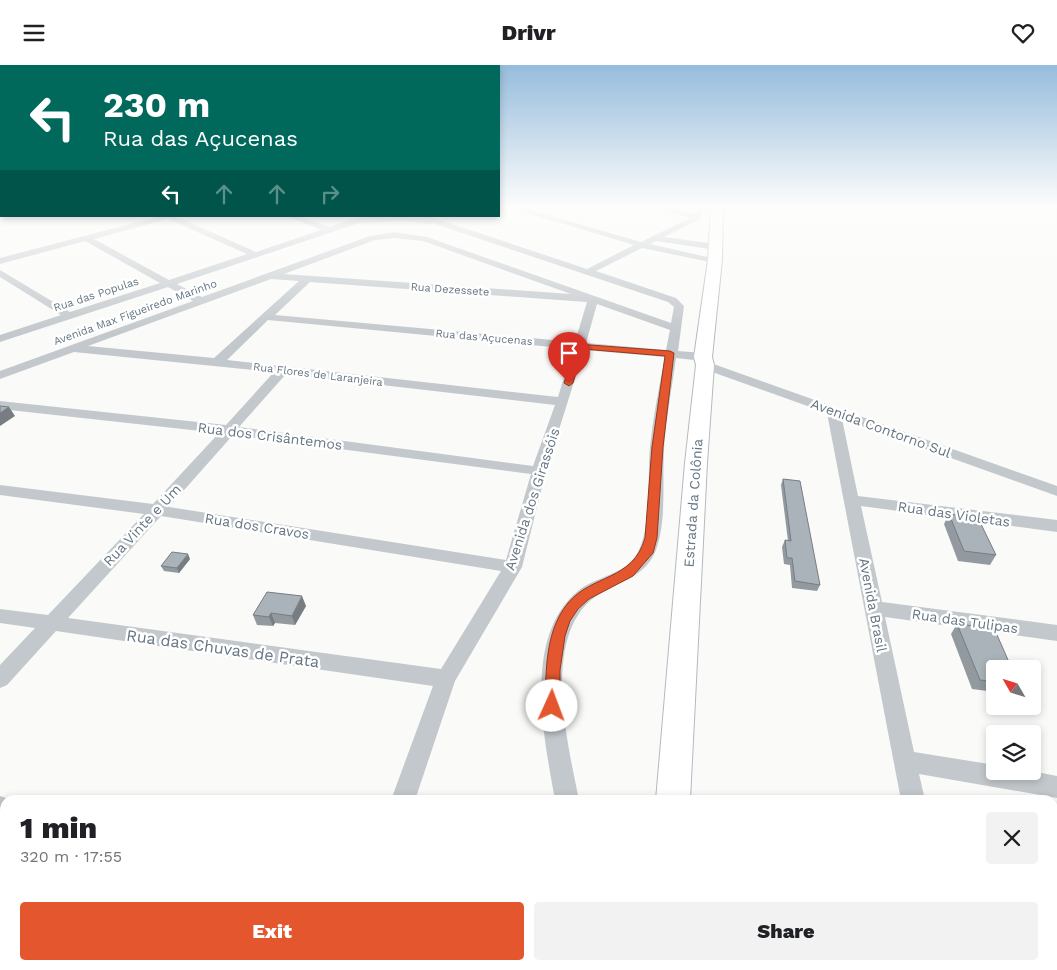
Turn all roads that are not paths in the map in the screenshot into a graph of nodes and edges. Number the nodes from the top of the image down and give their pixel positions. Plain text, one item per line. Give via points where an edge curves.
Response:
1 (48, 248) edge
2 (105, 248) edge
3 (241, 248) edge
4 (275, 248) edge
5 (345, 248) edge
6 (450, 248) edge
7 (515, 248) edge
8 (635, 248) edge
9 (668, 248) edge
10 (694, 248) edge
11 (715, 248) edge
12 (715, 254) junction
13 (256, 255) junction
14 (0, 261) edge
15 (587, 272) junction
16 (0, 273) edge
17 (270, 276) junction
18 (307, 279) junction
19 (168, 283) junction
20 (593, 299) junction
21 (199, 301) junction
22 (69, 316) junction
23 (266, 317) junction
24 (676, 328) junction
25 (0, 339) edge
26 (580, 346) junction
27 (73, 349) junction
28 (670, 353) junction
29 (704, 361) junction
30 (217, 362) junction
31 (0, 369) edge
32 (283, 370) junction
33 (0, 375) edge
34 (563, 402) junction
35 (0, 405) edge
36 (833, 411) junction
37 (230, 430) junction
38 (539, 471) junction
39 (0, 490) edge
40 (1057, 491) edge
41 (852, 500) junction
42 (157, 511) junction
43 (1057, 526) edge
44 (512, 567) junction
45 (874, 608) junction
46 (0, 617) edge
47 (50, 624) junction
48 (1057, 633) edge
49 (0, 679) edge
50 (446, 679) junction
51 (905, 761) junction
52 (1057, 787) edge
53 (405, 795) edge
54 (566, 795) edge
55 (673, 795) edge
56 (912, 795) edge

1 - 14 street
2 - 19 street
3 - 13 street
4 - 13 street, Rua das Populas
5 - 17 street, Avenida Max Figueiredo Marinho
6 - 20 street, Avenida Max Figueiredo Marinho
7 - 15 street
8 - 15 street
9 - 12 street
10 - 12 street
11 - 12 main road, Estrada da Colônia
12 - 29 main road, Estrada da Colônia
13 - 19 street, Rua das Populas
15 - 24 street via 672,300 679,306
16 - 22 street
17 - 18 street, Rua Dezessete
17 - 21 street, Avenida Max Figueiredo Marinho
18 - 20 street, Rua Dezessete
18 - 23 street
19 - 21 street
19 - 22 street, Rua das Populas
20 - 24 street, Avenida Max Figueiredo Marinho
20 - 26 street, Avenida dos Girassóis
21 - 27 street, Avenida Max Figueiredo Marinho
21 - 31 street
22 - 25 street, Rua das Populas
23 - 26 street, Rua das Açucenas
23 - 30 street
24 - 28 street
26 - 28 street, Rua das Açucenas
26 - 34 street, Avenida dos Girassóis
27 - 30 street, Rua Flores de Laranjeira
27 - 33 street, Avenida Max Figueiredo Marinho
28 - 29 street, Rua das Açucenas
28 - 54 street via 647,553 629,573 597,588 573,605 558,636 552,706
29 - 36 street, Avenida Contorno Sul
29 - 55 main road, Estrada da Colônia
30 - 32 street, Rua Flores de Laranjeira
32 - 34 street, Rua Flores de Laranjeira
32 - 37 street, Rua Vinte e Um
34 - 38 street, Avenida dos Girassóis
35 - 37 street, Rua dos Crisântemos
36 - 40 street, Avenida Contorno Sul
36 - 41 street, Avenida Brasil
37 - 38 street, Rua dos Crisântemos
37 - 42 street, Rua Vinte e Um
38 - 44 street, Avenida dos Girassóis
39 - 42 street, Rua dos Cravos
41 - 43 street, Rua das Violetas
41 - 45 street, Avenida Brasil
42 - 44 street, Rua dos Cravos
42 - 47 street, Rua Vinte e Um
44 - 50 street, Avenida dos Girassóis
45 - 48 street, Rua das Tulipas
45 - 51 street, Avenida Brasil
46 - 47 street, Rua das Chuvas de Prata
47 - 49 street, Rua Vinte e Um
47 - 50 street, Rua das Chuvas de Prata
50 - 53 street, Avenida dos Girassóis
51 - 52 street
51 - 56 street, Avenida Brasil

